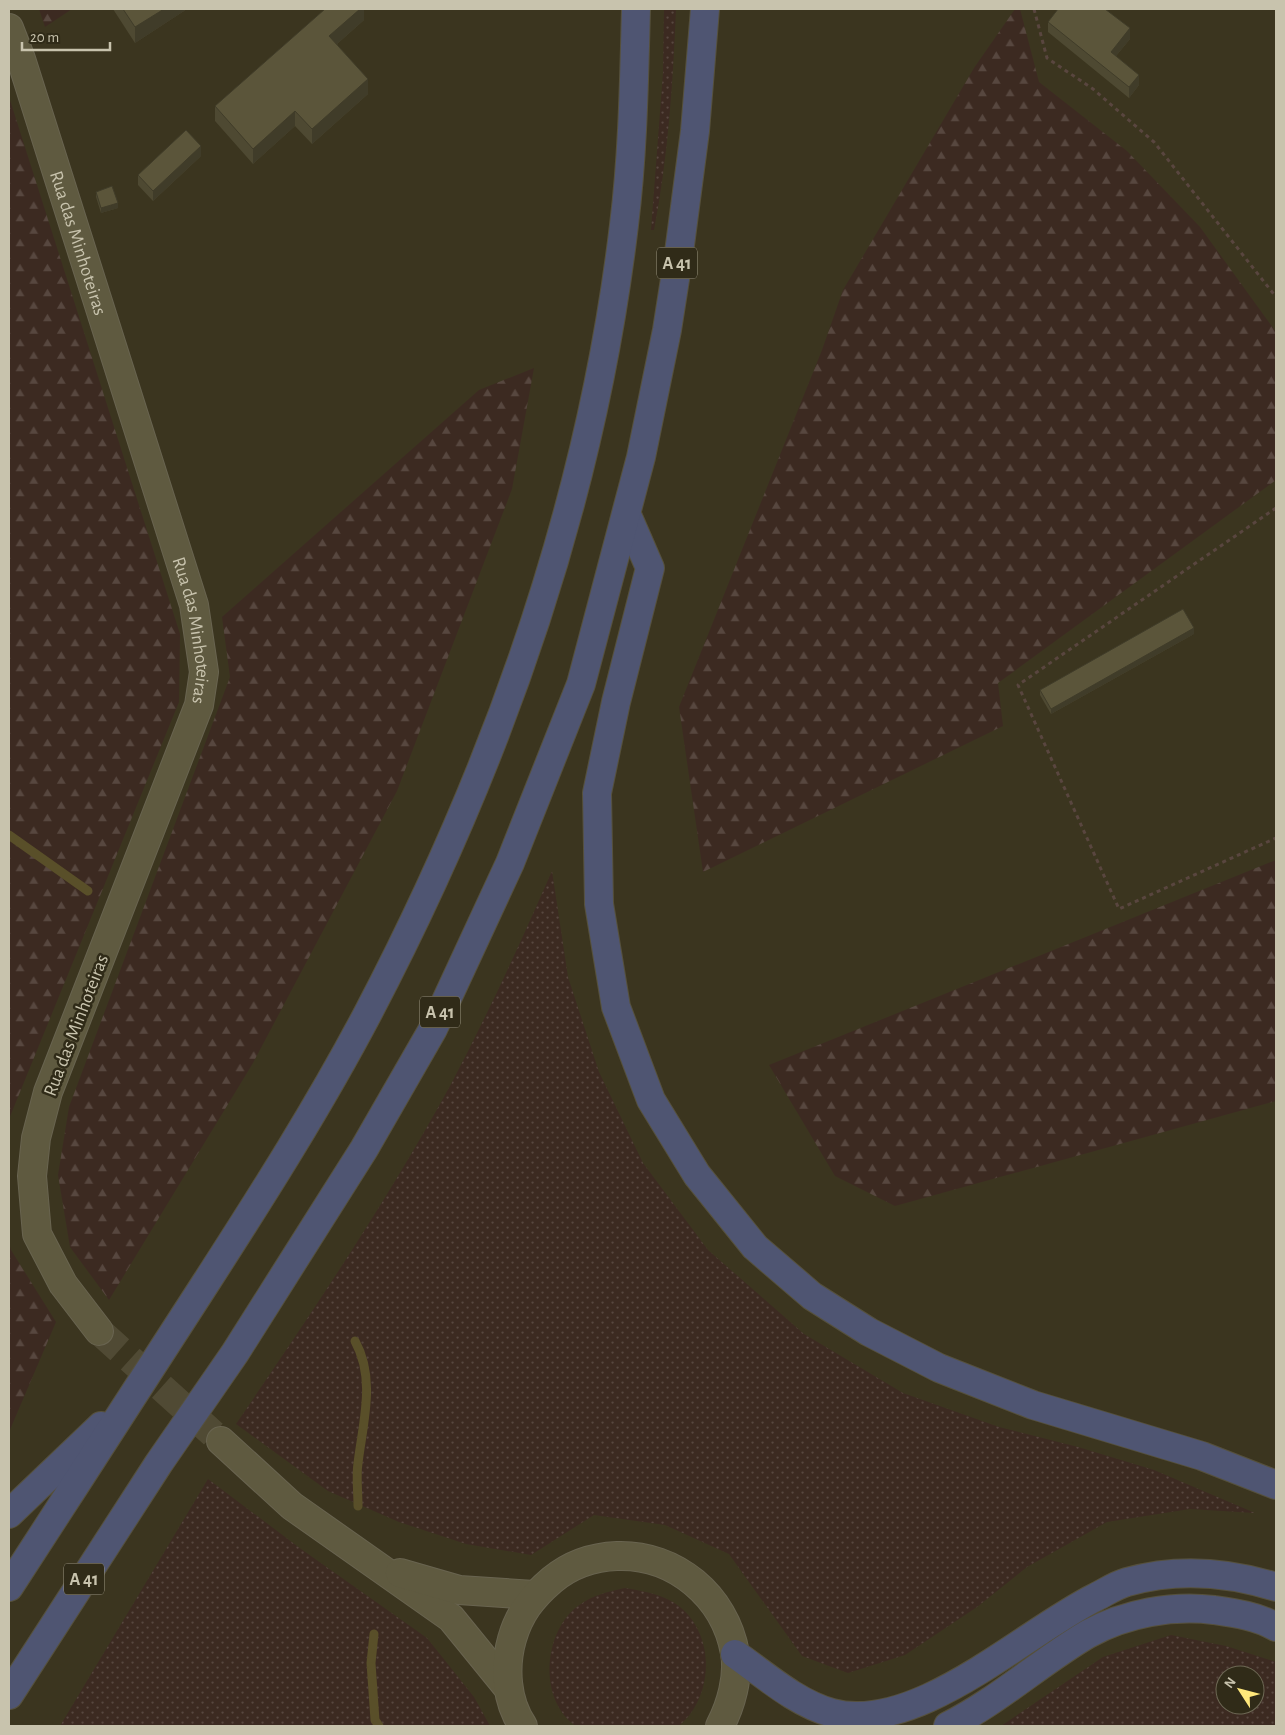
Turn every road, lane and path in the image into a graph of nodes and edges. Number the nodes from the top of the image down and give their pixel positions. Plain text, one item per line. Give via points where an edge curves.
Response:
1 (636, 9) edge
2 (705, 9) edge
3 (1034, 9) edge
4 (9, 28) edge
5 (1276, 296) edge
6 (1276, 508) edge
7 (627, 515) junction
8 (1276, 838) edge
9 (99, 1331) tunnel mouth
10 (134, 1396) junction
11 (221, 1441) tunnel mouth
12 (1276, 1485) edge
13 (9, 1514) edge
14 (382, 1567) junction
15 (9, 1587) edge
16 (1276, 1587) edge
17 (534, 1595) junction
18 (1276, 1626) edge
19 (735, 1654) junction
20 (508, 1688) junction
21 (9, 1695) edge
22 (520, 1724) edge
23 (720, 1726) edge
24 (948, 1726) edge

1 - 10 highway via 634,100 625,222 607,338 564,527 502,720 472,798 366,1017 263,1192
2 - 7 highway, A 41 via 695,131 678,260 654,401
3 - 5 path via 1048,58 1093,88 1154,142
4 - 9 main road, Rua das Minhoteiras via 194,606 204,672 199,705 48,1092 36,1138 32,1176 37,1234 63,1284
6 - 8 path via 1018,685 1119,909
7 - 12 highway via 650,568 597,793 598,904 620,1016 651,1100 697,1175 755,1247 812,1296 869,1332 939,1368 1033,1405 1202,1456
7 - 21 highway, A 41 via 581,684 510,863 433,1029 364,1149 235,1354 159,1463
10 - 13 highway
10 - 15 highway
11 - 14 main road via 292,1506
14 - 17 main road via 459,1590
14 - 20 main road via 451,1618
16 - 19 highway via 1250,1579 1189,1572 1126,1582 1071,1609 959,1683 873,1717 832,1713 795,1697
17 - 19 main road via 563,1571 598,1557 635,1556 671,1566 702,1588 724,1618
17 - 20 main road via 517,1623 508,1655
18 - 24 highway via 1244,1614 1192,1608 1142,1613 1089,1634 976,1712
19 - 23 main road via 734,1691
20 - 22 main road

